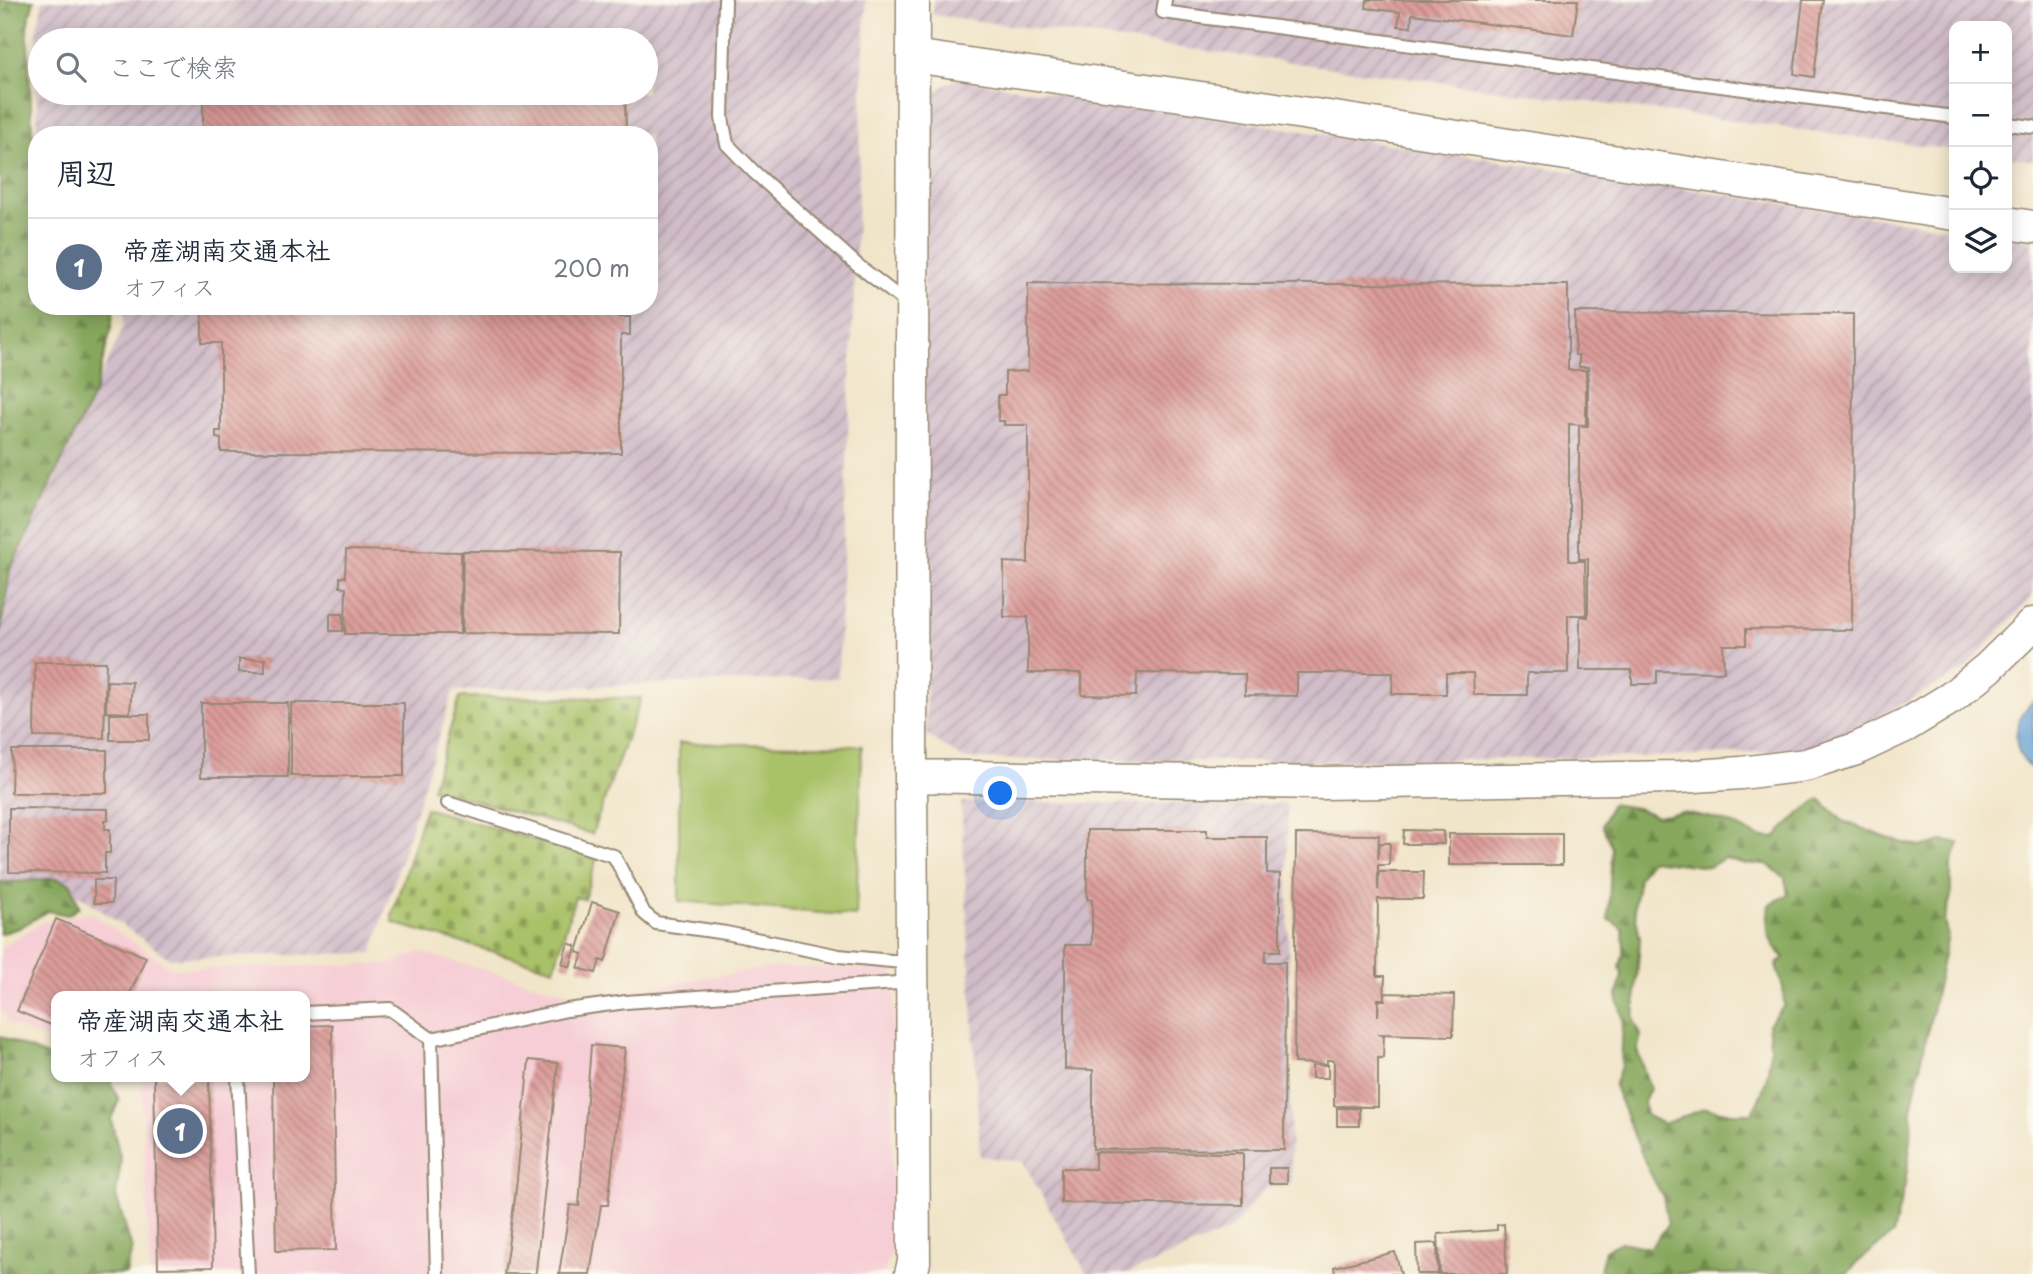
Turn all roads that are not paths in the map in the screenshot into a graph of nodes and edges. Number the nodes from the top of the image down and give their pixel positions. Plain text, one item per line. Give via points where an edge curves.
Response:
1 (725, 0) edge
2 (912, 0) edge
3 (1165, 0) edge
4 (913, 56) junction
5 (1949, 116) edge
6 (2012, 125) edge
7 (2033, 127) edge
8 (1949, 214) edge
9 (2012, 224) edge
10 (2033, 227) edge
11 (912, 307) junction
12 (2033, 624) edge
13 (911, 776) junction
14 (448, 803) dead end
15 (912, 973) junction
16 (310, 1013) edge
17 (431, 1039) junction
18 (238, 1082) edge
19 (248, 1274) edge
20 (437, 1274) edge
21 (911, 1274) edge

1 - 11 lane via 722,118 727,144 856,264
2 - 4 street
3 - 5 lane via 1163,12
4 - 8 street
4 - 11 street
6 - 7 lane
9 - 10 street
11 - 13 street
12 - 13 street via 1951,698 1856,750 1806,765 1679,777 1323,783
13 - 15 street
14 - 15 lane via 614,856 644,913 656,923 726,933
15 - 17 lane via 567,1010
15 - 21 street
16 - 17 lane via 390,1009
17 - 20 lane
18 - 19 lane

